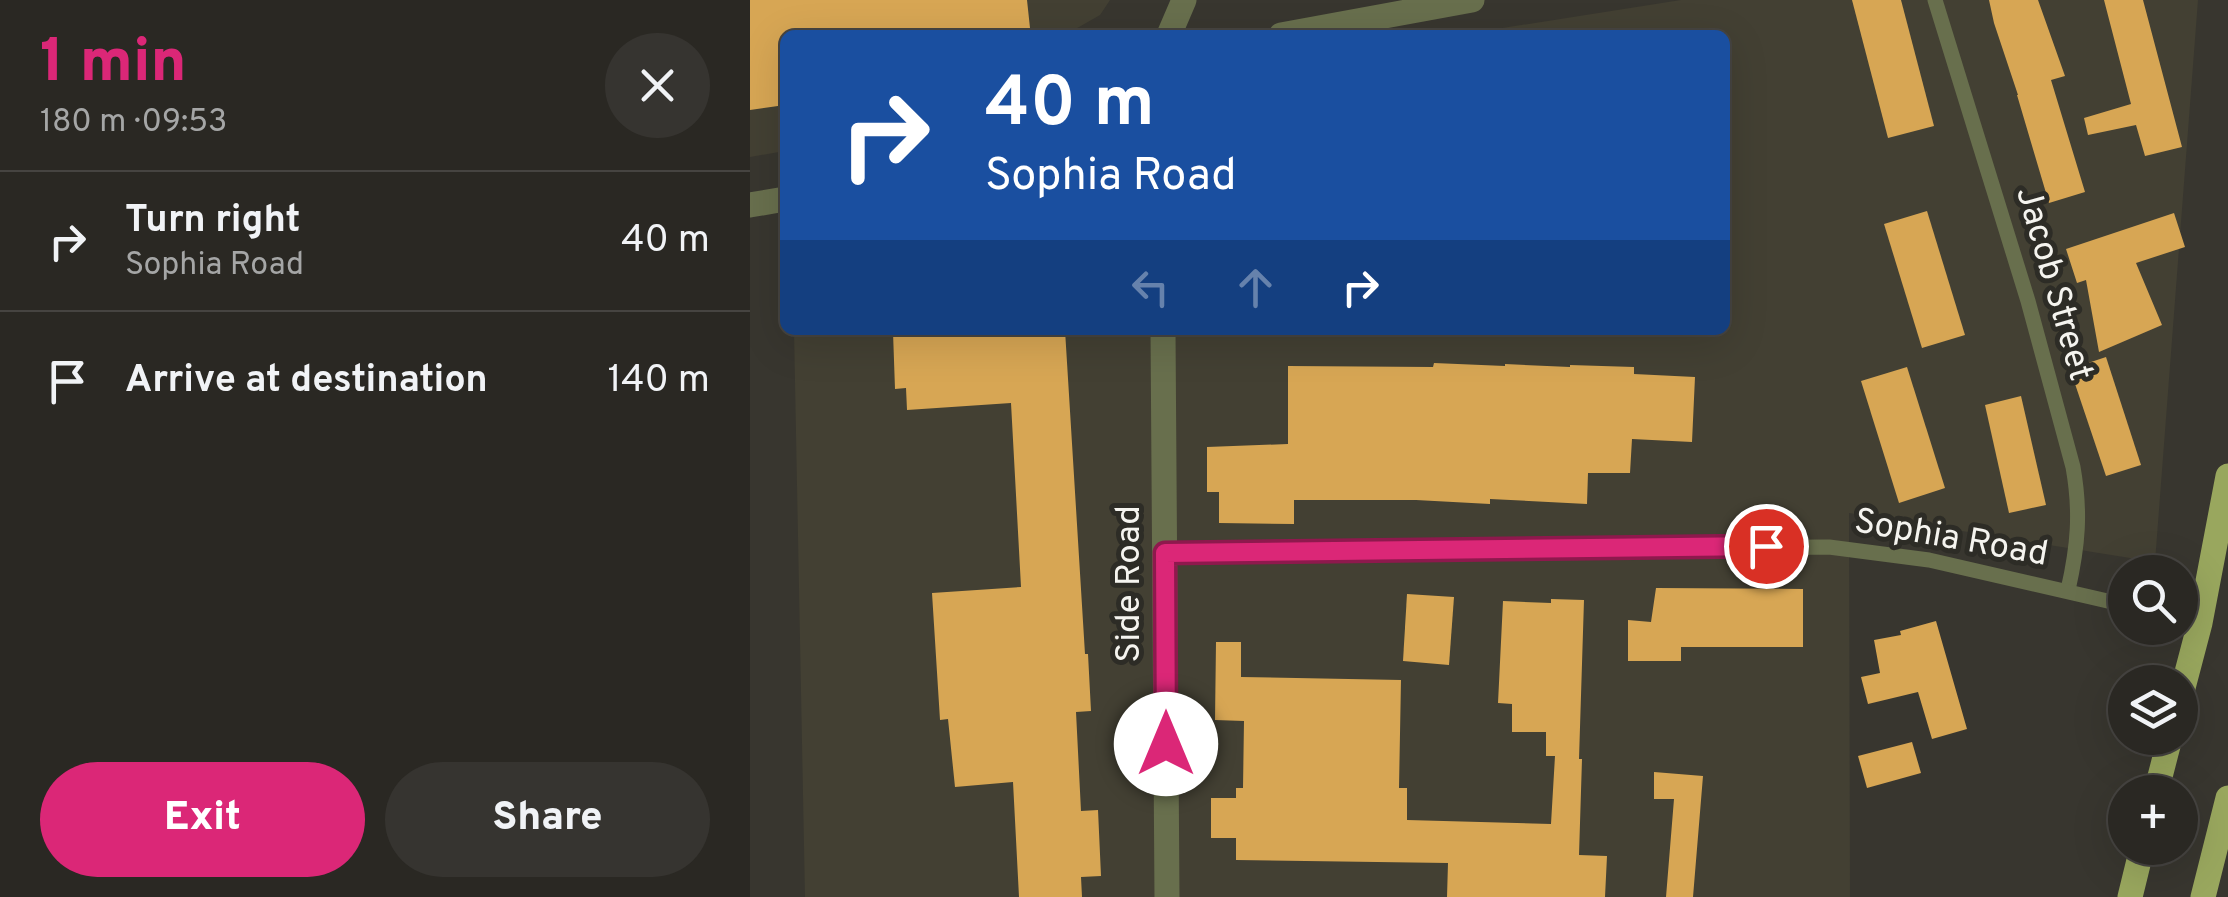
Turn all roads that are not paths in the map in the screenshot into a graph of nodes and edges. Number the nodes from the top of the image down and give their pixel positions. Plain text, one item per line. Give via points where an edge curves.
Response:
1 (1184, 0) edge
2 (1472, 0) edge
3 (1935, 0) edge
4 (1171, 30) edge
5 (1308, 30) edge
6 (780, 199) edge
7 (750, 204) edge
8 (1162, 335) edge
9 (2228, 476) edge
10 (1165, 553) junction
11 (2068, 590) junction
12 (2198, 590) edge
13 (2108, 601) edge
14 (2228, 798) edge
15 (2138, 865) edge
16 (1167, 897) edge
17 (2130, 897) edge
18 (2204, 897) edge

1 - 4 street
2 - 5 street
3 - 11 lane, Jacob Street via 2073,466 2079,534
6 - 7 street
8 - 10 street, Side Road
9 - 12 main road
10 - 11 lane, Sophia Road via 1829,547
10 - 16 street, Side Road
11 - 13 lane, Sophia Road
14 - 18 main road
15 - 17 main road

